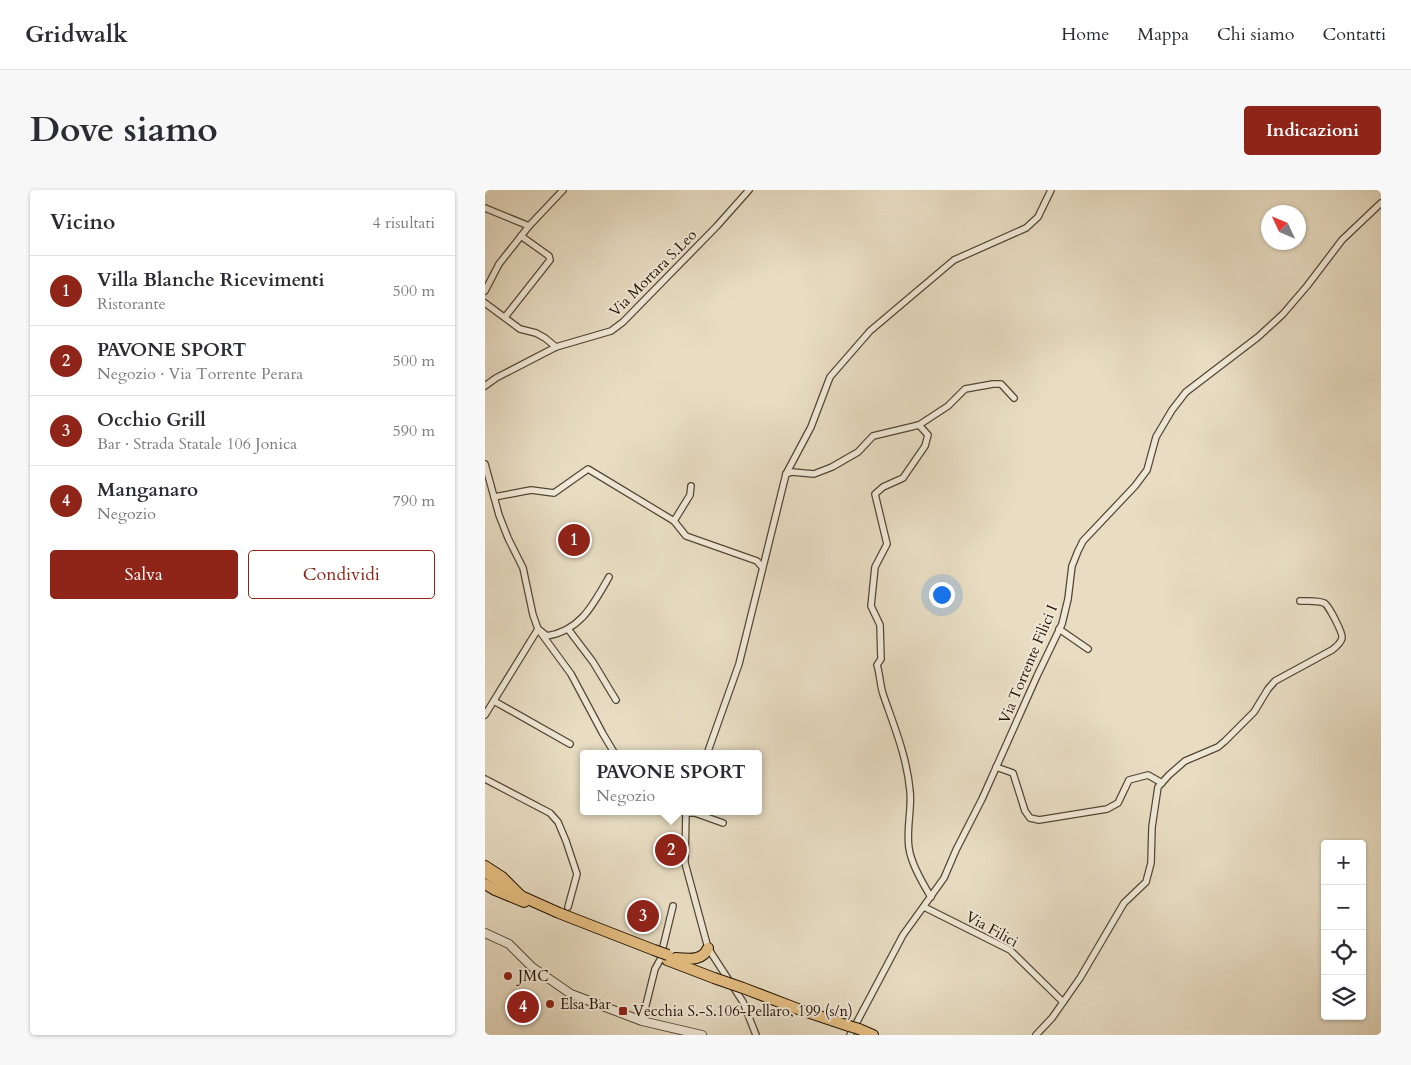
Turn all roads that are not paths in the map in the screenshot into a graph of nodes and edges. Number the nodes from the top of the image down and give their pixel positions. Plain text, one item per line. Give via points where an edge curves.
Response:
1 (563, 190) edge
2 (749, 190) edge
3 (1051, 190) edge
4 (1381, 203) edge
5 (485, 208) edge
6 (529, 226) junction
7 (521, 236) junction
8 (485, 291) edge
9 (485, 303) edge
10 (505, 317) junction
11 (556, 347) junction
12 (485, 386) edge
13 (1014, 398) dead end
14 (919, 425) junction
15 (485, 464) edge
16 (786, 474) junction
17 (691, 486) dead end
18 (494, 497) junction
19 (673, 521) junction
20 (762, 568) junction
21 (609, 577) dead end
22 (1300, 601) dead end
23 (538, 629) junction
24 (568, 629) junction
25 (1059, 629) junction
26 (1087, 649) dead end
27 (616, 700) dead end
28 (494, 701) junction
29 (485, 715) edge
30 (570, 744) dead end
31 (613, 750) edge
32 (708, 750) edge
33 (996, 767) junction
34 (485, 780) edge
35 (1162, 782) junction
36 (685, 815) edge
37 (701, 815) edge
38 (723, 823) dead end
39 (485, 866) edge
40 (485, 872) edge
41 (485, 876) edge
42 (485, 884) edge
43 (931, 897) junction
44 (520, 898) junction
45 (673, 906) dead end
46 (568, 907) dead end
47 (924, 907) junction
48 (485, 933) edge
49 (707, 950) junction
50 (663, 955) junction
51 (1063, 1002) junction
52 (642, 1021) junction
53 (853, 1030) edge
54 (702, 1035) edge
55 (755, 1035) edge
56 (873, 1035) edge
57 (1036, 1035) edge

1 - 6 street
2 - 11 street, Via Mortara S.Leo via 623,322 611,331
3 - 16 street via 1038,217 1026,228 954,260 870,331 829,377 811,427
4 - 25 street, Via Torrente Filici I via 1342,240 1283,314 1258,337 1193,385 1172,410 1156,437 1147,470 1077,550
5 - 6 street
6 - 7 street
7 - 8 street via 499,264
7 - 10 street via 550,260
9 - 10 street
10 - 11 street via 520,329 536,333
11 - 12 street, Via Mortara S.Leo
13 - 14 street via 1001,384 965,389 948,406
14 - 16 street via 873,436 858,452 813,474
14 - 43 street via 927,434 925,446 903,478 875,494 887,544 875,567 871,606 880,625 881,659 877,664 882,692 893,718 910,791 909,849
15 - 18 street
16 - 20 street
17 - 19 street via 690,495
18 - 19 street via 531,490 554,493 588,469
18 - 23 street via 508,538 523,568
19 - 20 street via 686,536 757,561
20 - 32 street via 739,664
21 - 24 street via 577,624
22 - 35 street via 1326,603 1341,633 1338,645 1275,681 1254,712 1225,741 1185,761
23 - 24 street via 547,636
23 - 28 street
23 - 31 street via 571,674
24 - 27 street
25 - 26 street
25 - 33 street, Via Torrente Filici I
28 - 29 street
28 - 30 street
33 - 35 street via 1013,773 1025,812 1030,818 1039,820 1107,809 1118,803 1129,780 1147,775
33 - 43 street, Via Torrente Filici I via 944,878
34 - 46 street via 555,817 577,874
35 - 51 street via 1158,787 1152,827 1147,882 1124,903
36 - 49 street via 685,863
37 - 38 street
39 - 44 main road via 502,877
40 - 44 main road
41 - 44 main road
42 - 44 main road
43 - 47 street, Via Torrente Filici I
44 - 50 main road
45 - 50 street
47 - 51 street, Via Filici via 1009,950
47 - 53 street, Via Torrente Filici I via 903,936
48 - 52 street via 509,944 532,967 571,994
49 - 50 main road via 696,958
49 - 55 street via 743,1002
50 - 52 street via 655,969
50 - 53 main road, bridge
51 - 57 street
52 - 54 street
53 - 56 main road

